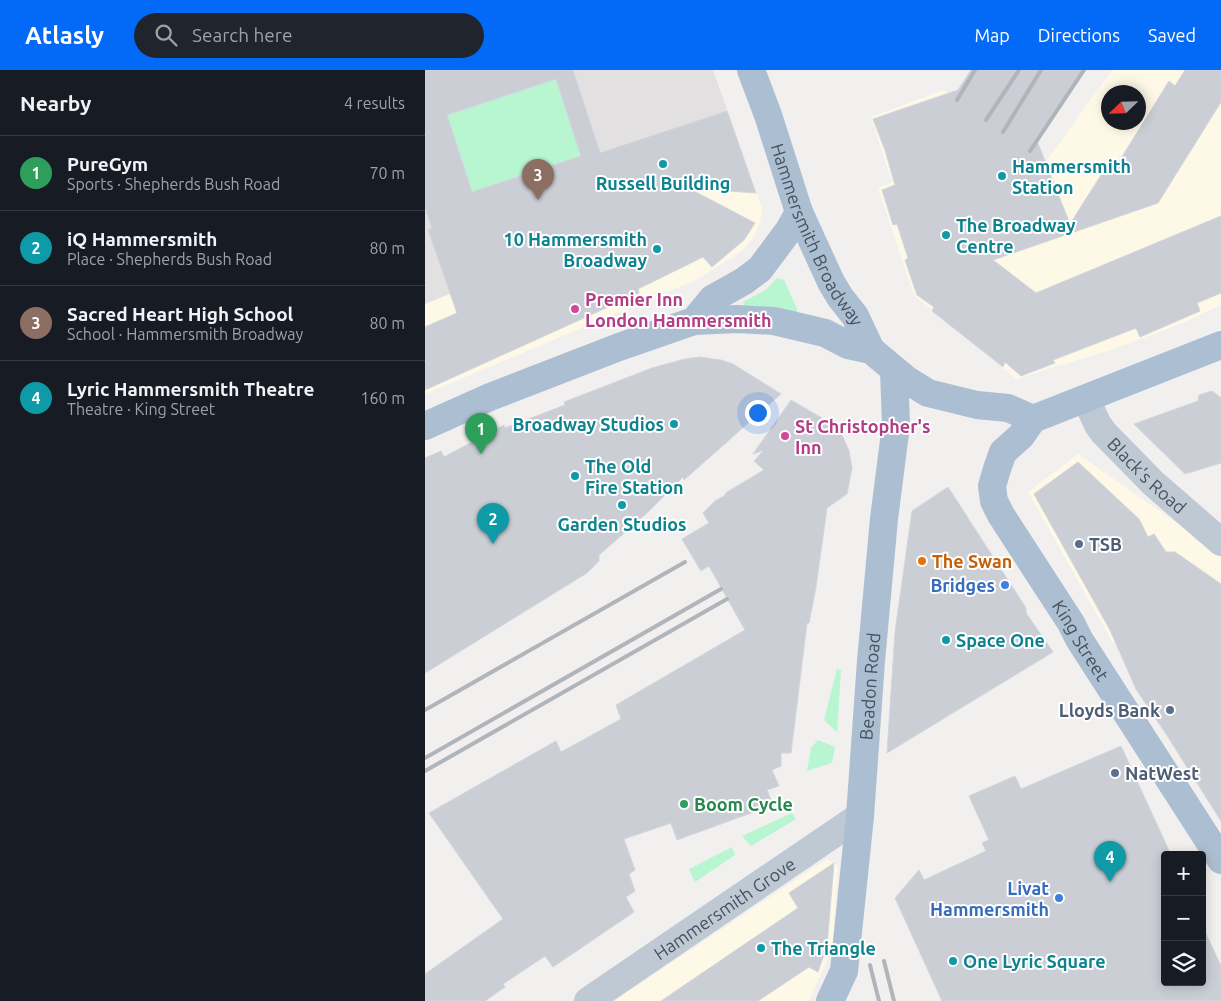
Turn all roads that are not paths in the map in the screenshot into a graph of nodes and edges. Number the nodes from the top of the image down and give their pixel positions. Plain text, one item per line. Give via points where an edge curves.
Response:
1 (751, 70) edge
2 (794, 221) junction
3 (693, 321) junction
4 (1221, 345) edge
5 (871, 350) junction
6 (894, 370) junction
7 (1086, 399) junction
8 (1033, 419) junction
9 (425, 426) edge
10 (1221, 542) edge
11 (860, 816) junction
12 (1221, 860) edge
13 (588, 1001) edge
14 (830, 1001) edge

1 - 2 main road, Hammersmith Broadway via 768,115
2 - 3 main road, Hammersmith Broadway via 761,268 712,299
2 - 5 main road, Hammersmith Broadway via 855,316
3 - 5 main road, Hammersmith Broadway via 774,321 825,333
3 - 9 main road, Hammersmith Broadway via 490,397
4 - 7 main road
5 - 6 main road, Hammersmith Broadway
6 - 8 main road, Hammersmith Broadway via 937,397 1008,408
6 - 11 main road, Beadon Road via 896,425 884,519
7 - 8 main road
7 - 10 street, Black's Road via 1104,433 1153,483
8 - 12 main road, King Street via 1021,436 1003,452 993,486 994,501
11 - 13 street, Hammersmith Grove
11 - 14 main road, Beadon Road via 843,971

